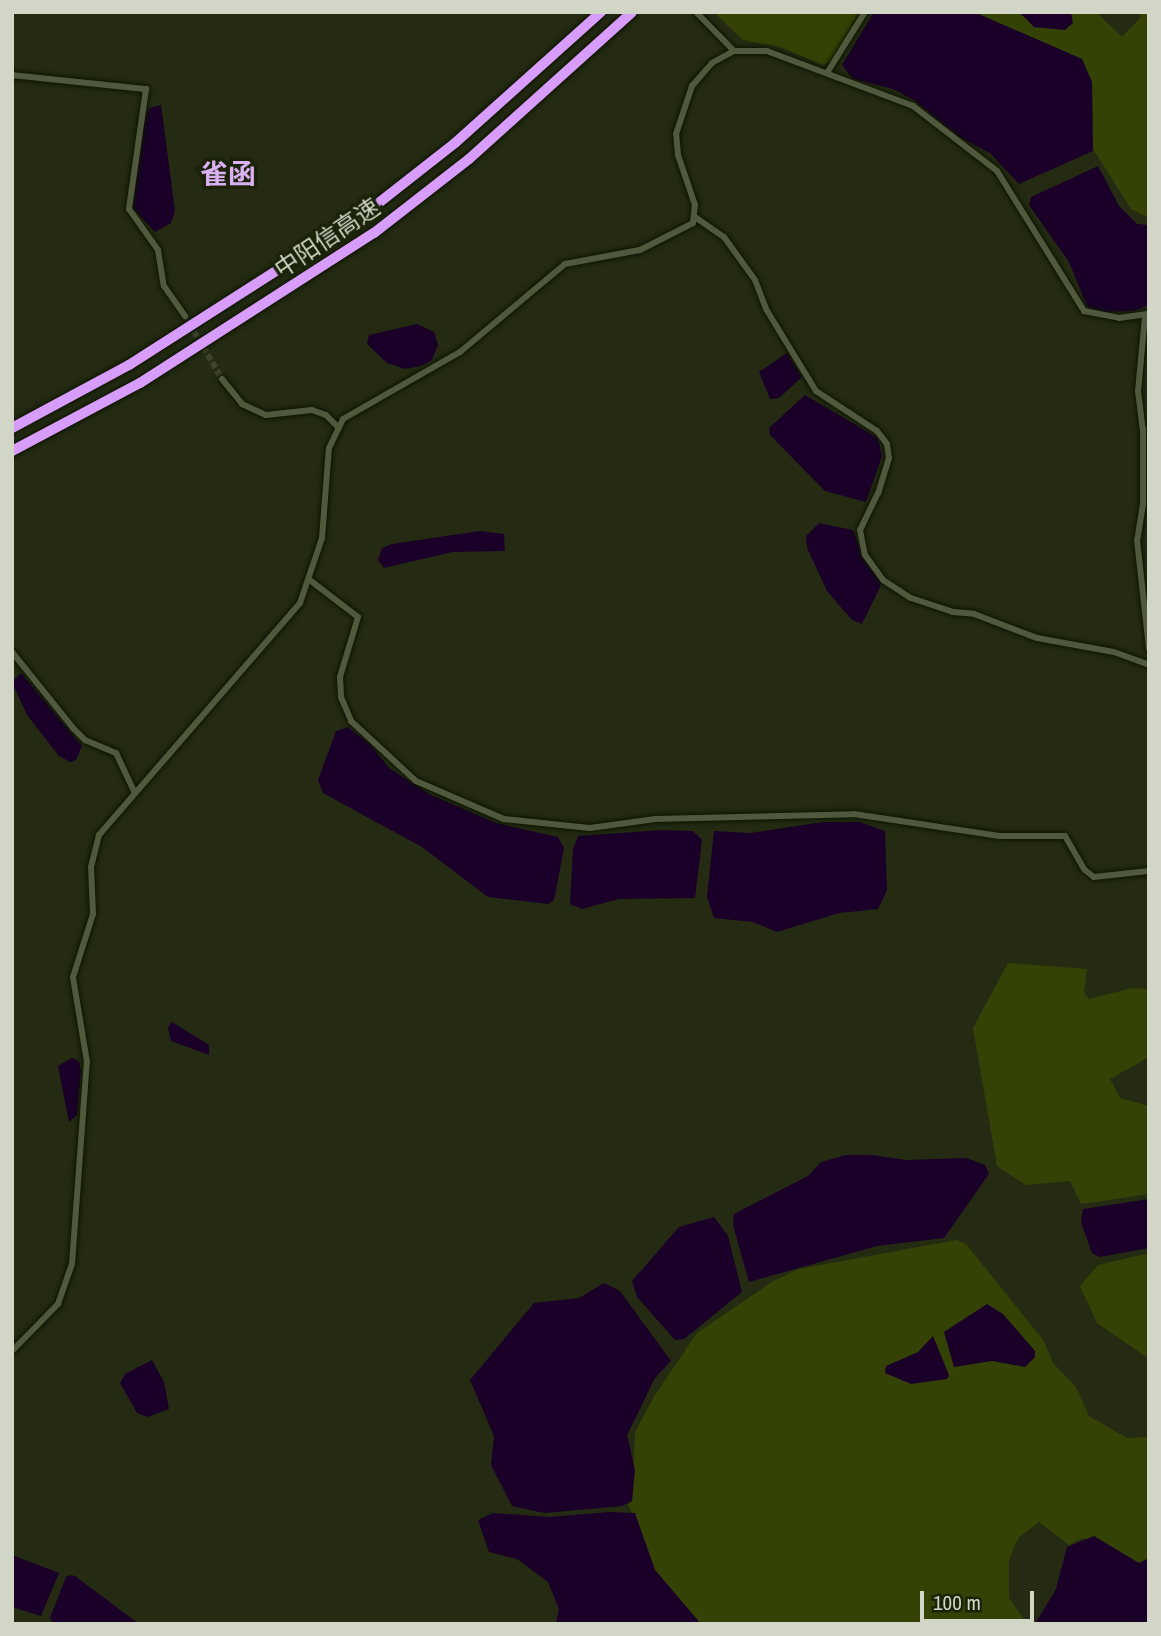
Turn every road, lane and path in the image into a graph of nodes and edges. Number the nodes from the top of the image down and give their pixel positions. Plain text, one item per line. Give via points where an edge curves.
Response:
1 (601, 12) edge
2 (632, 12) edge
3 (696, 12) edge
4 (865, 12) edge
5 (734, 51) junction
6 (827, 73) junction
7 (12, 75) edge
8 (695, 217) junction
9 (1147, 315) edge
10 (185, 316) tunnel mouth
11 (222, 379) tunnel mouth
12 (12, 428) edge
13 (338, 428) junction
14 (12, 451) edge
15 (311, 581) junction
16 (1149, 648) edge
17 (12, 652) edge
18 (23, 665) junction
19 (1149, 665) edge
20 (12, 670) edge
21 (134, 791) junction
22 (1149, 871) edge
23 (12, 1351) edge

1 - 12 highway, 中阳信高速 via 455,143 362,216 176,337
2 - 14 highway, 中阳信高速 via 469,159 374,233 140,383
3 - 5 street
4 - 6 street
5 - 6 street via 767,51
5 - 8 street via 696,80 679,118 676,146
6 - 9 street via 913,106 991,165 1026,212 1084,311 1119,318
7 - 10 street via 146,89 130,209 156,246 164,285
8 - 13 street via 684,230 640,250 565,264 460,352 343,419
8 - 19 street via 724,236 755,280 766,309 816,391 877,431 887,444 889,458 860,530 865,555 883,580 911,598 974,614 1037,638 1114,652
9 - 16 street via 1138,391 1143,504 1137,540
11 - 13 street via 242,404 266,415 312,410 326,415
13 - 15 street via 329,448 322,538
15 - 21 street via 285,622
15 - 22 street via 358,617 340,677 341,697 351,721 416,781 504,819 590,828 655,819 854,814 999,836 1065,835 1094,877
17 - 18 street
18 - 20 street
18 - 21 street via 85,740 116,753
21 - 23 street via 94,847 93,914 73,977 87,1070 72,1264 58,1304

